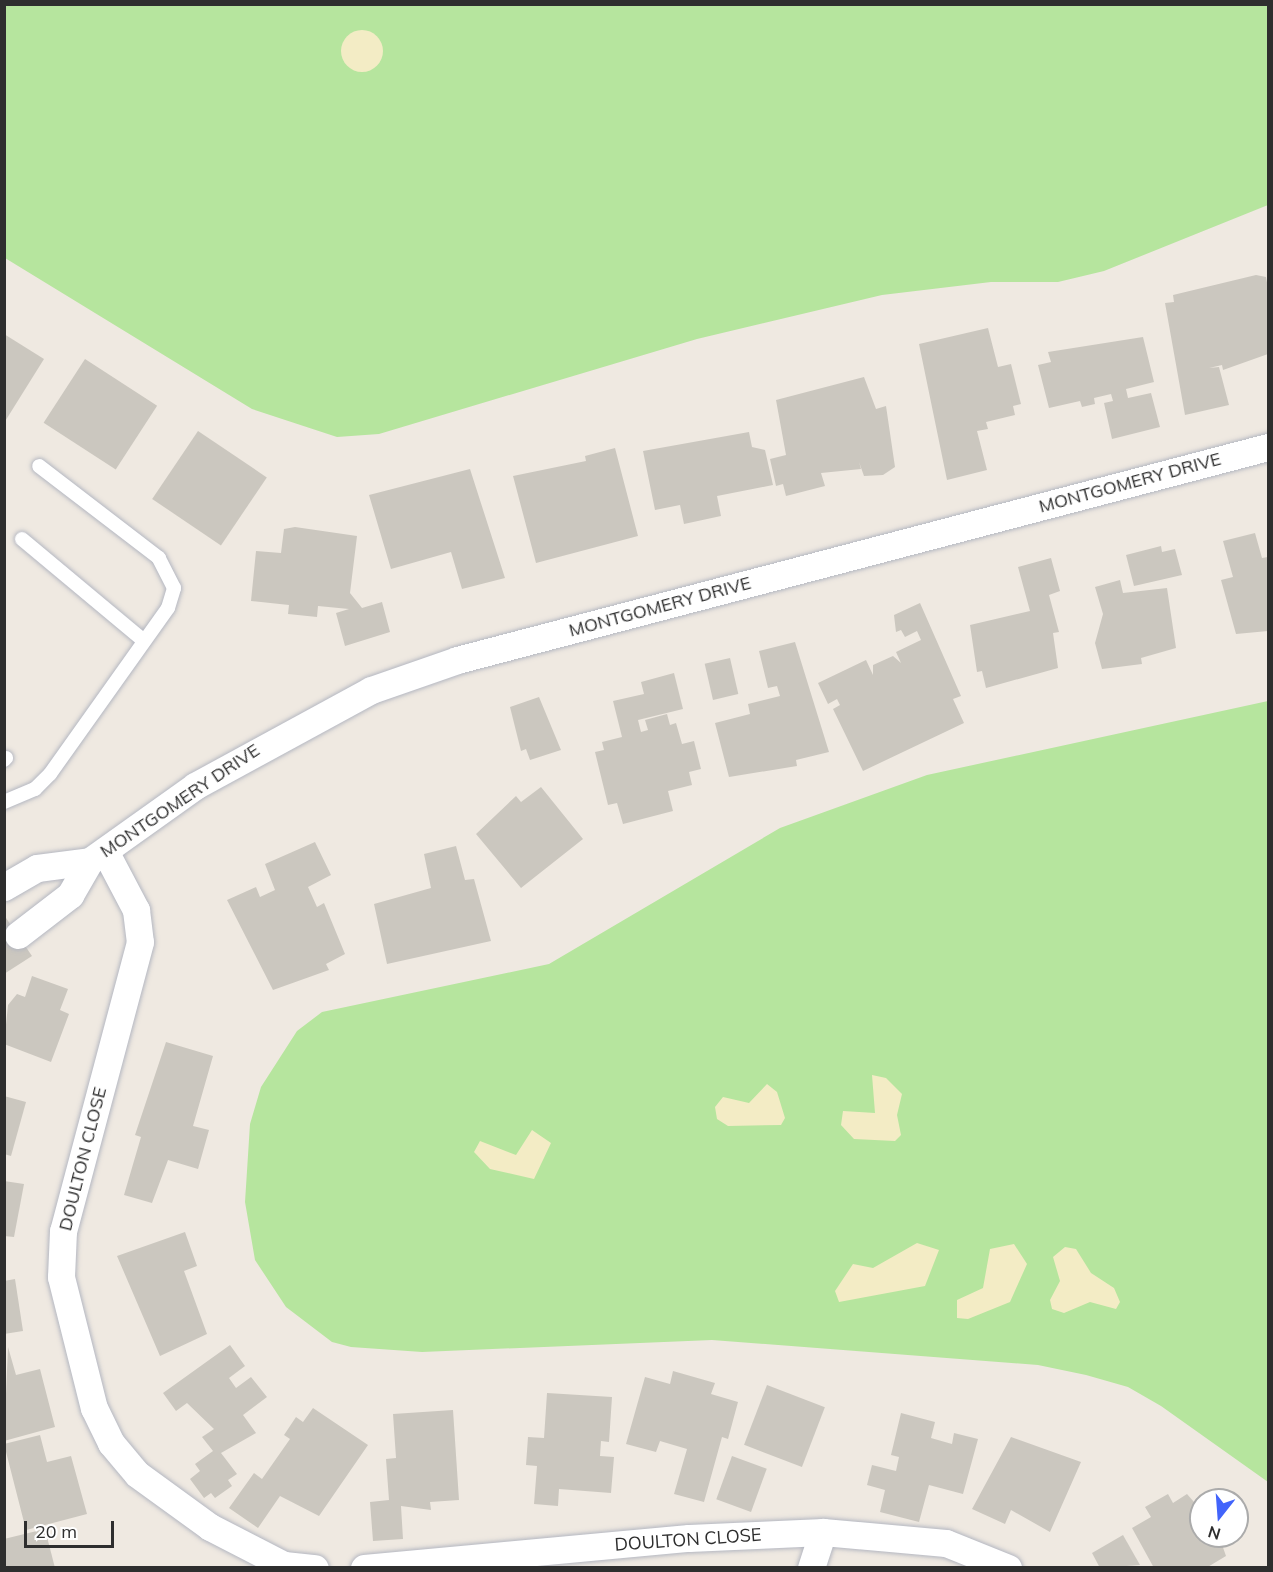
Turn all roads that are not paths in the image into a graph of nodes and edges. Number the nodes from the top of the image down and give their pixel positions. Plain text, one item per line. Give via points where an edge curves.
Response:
1 (1269, 447) edge
2 (39, 466) dead end
3 (22, 538) dead end
4 (144, 641) junction
5 (4, 801) edge
6 (98, 856) junction
7 (4, 887) edge
8 (18, 935) dead end
9 (823, 1532) junction
10 (284, 1566) edge
11 (315, 1568) edge
12 (364, 1568) edge
13 (811, 1568) edge
14 (1008, 1568) edge

1 - 6 street, MONTGOMERY DRIVE via 457,660 381,686 246,753
2 - 4 lane via 169,568 173,596
3 - 4 lane
4 - 5 lane via 50,774 35,789
6 - 7 street, MONTGOMERY DRIVE via 37,868
6 - 8 street, MONTGOMERY DRIVE via 70,895
6 - 10 street, DOULTON CLOSE via 136,910 140,942 63,1231 61,1277 94,1408 111,1443 137,1474 210,1527
9 - 12 street, DOULTON CLOSE via 689,1538
9 - 13 street
9 - 14 street, DOULTON CLOSE via 946,1543
10 - 11 street, DOULTON CLOSE

